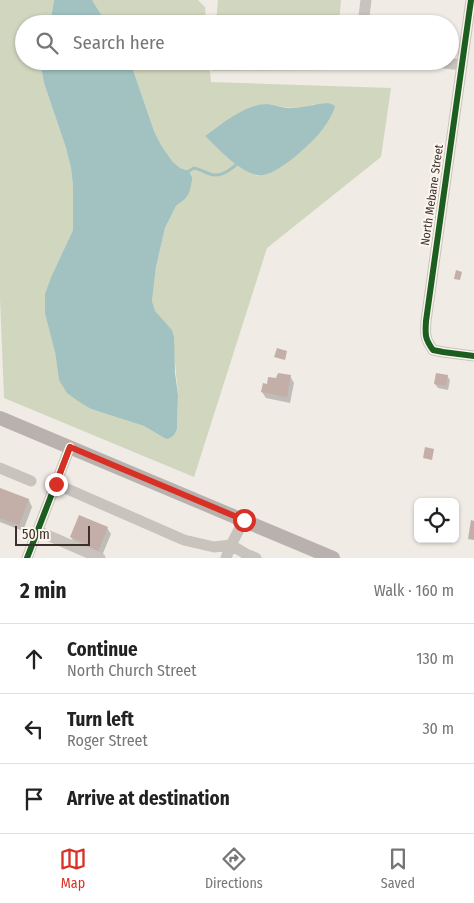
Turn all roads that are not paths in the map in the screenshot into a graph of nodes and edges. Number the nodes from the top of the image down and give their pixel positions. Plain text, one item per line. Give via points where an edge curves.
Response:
1 (366, 0) edge
2 (472, 0) edge
3 (364, 15) edge
4 (459, 65) edge
5 (462, 65) junction
6 (474, 356) edge
7 (0, 418) edge
8 (70, 447) junction
9 (0, 468) edge
10 (31, 481) dead end
11 (56, 484) junction
12 (244, 520) junction
13 (38, 531) junction
14 (231, 545) junction
15 (27, 558) edge
16 (100, 558) edge
17 (226, 558) edge
18 (256, 558) edge
19 (333, 558) edge

1 - 3 street
2 - 5 street, North Mebane Street
4 - 5 street
5 - 6 street, North Mebane Street via 425,335 433,350
7 - 8 main road
8 - 11 street
8 - 12 main road
9 - 10 street
11 - 13 street
11 - 14 street via 184,540 214,547
12 - 14 street
12 - 19 main road
13 - 15 street
13 - 16 street
14 - 17 street
14 - 18 street

